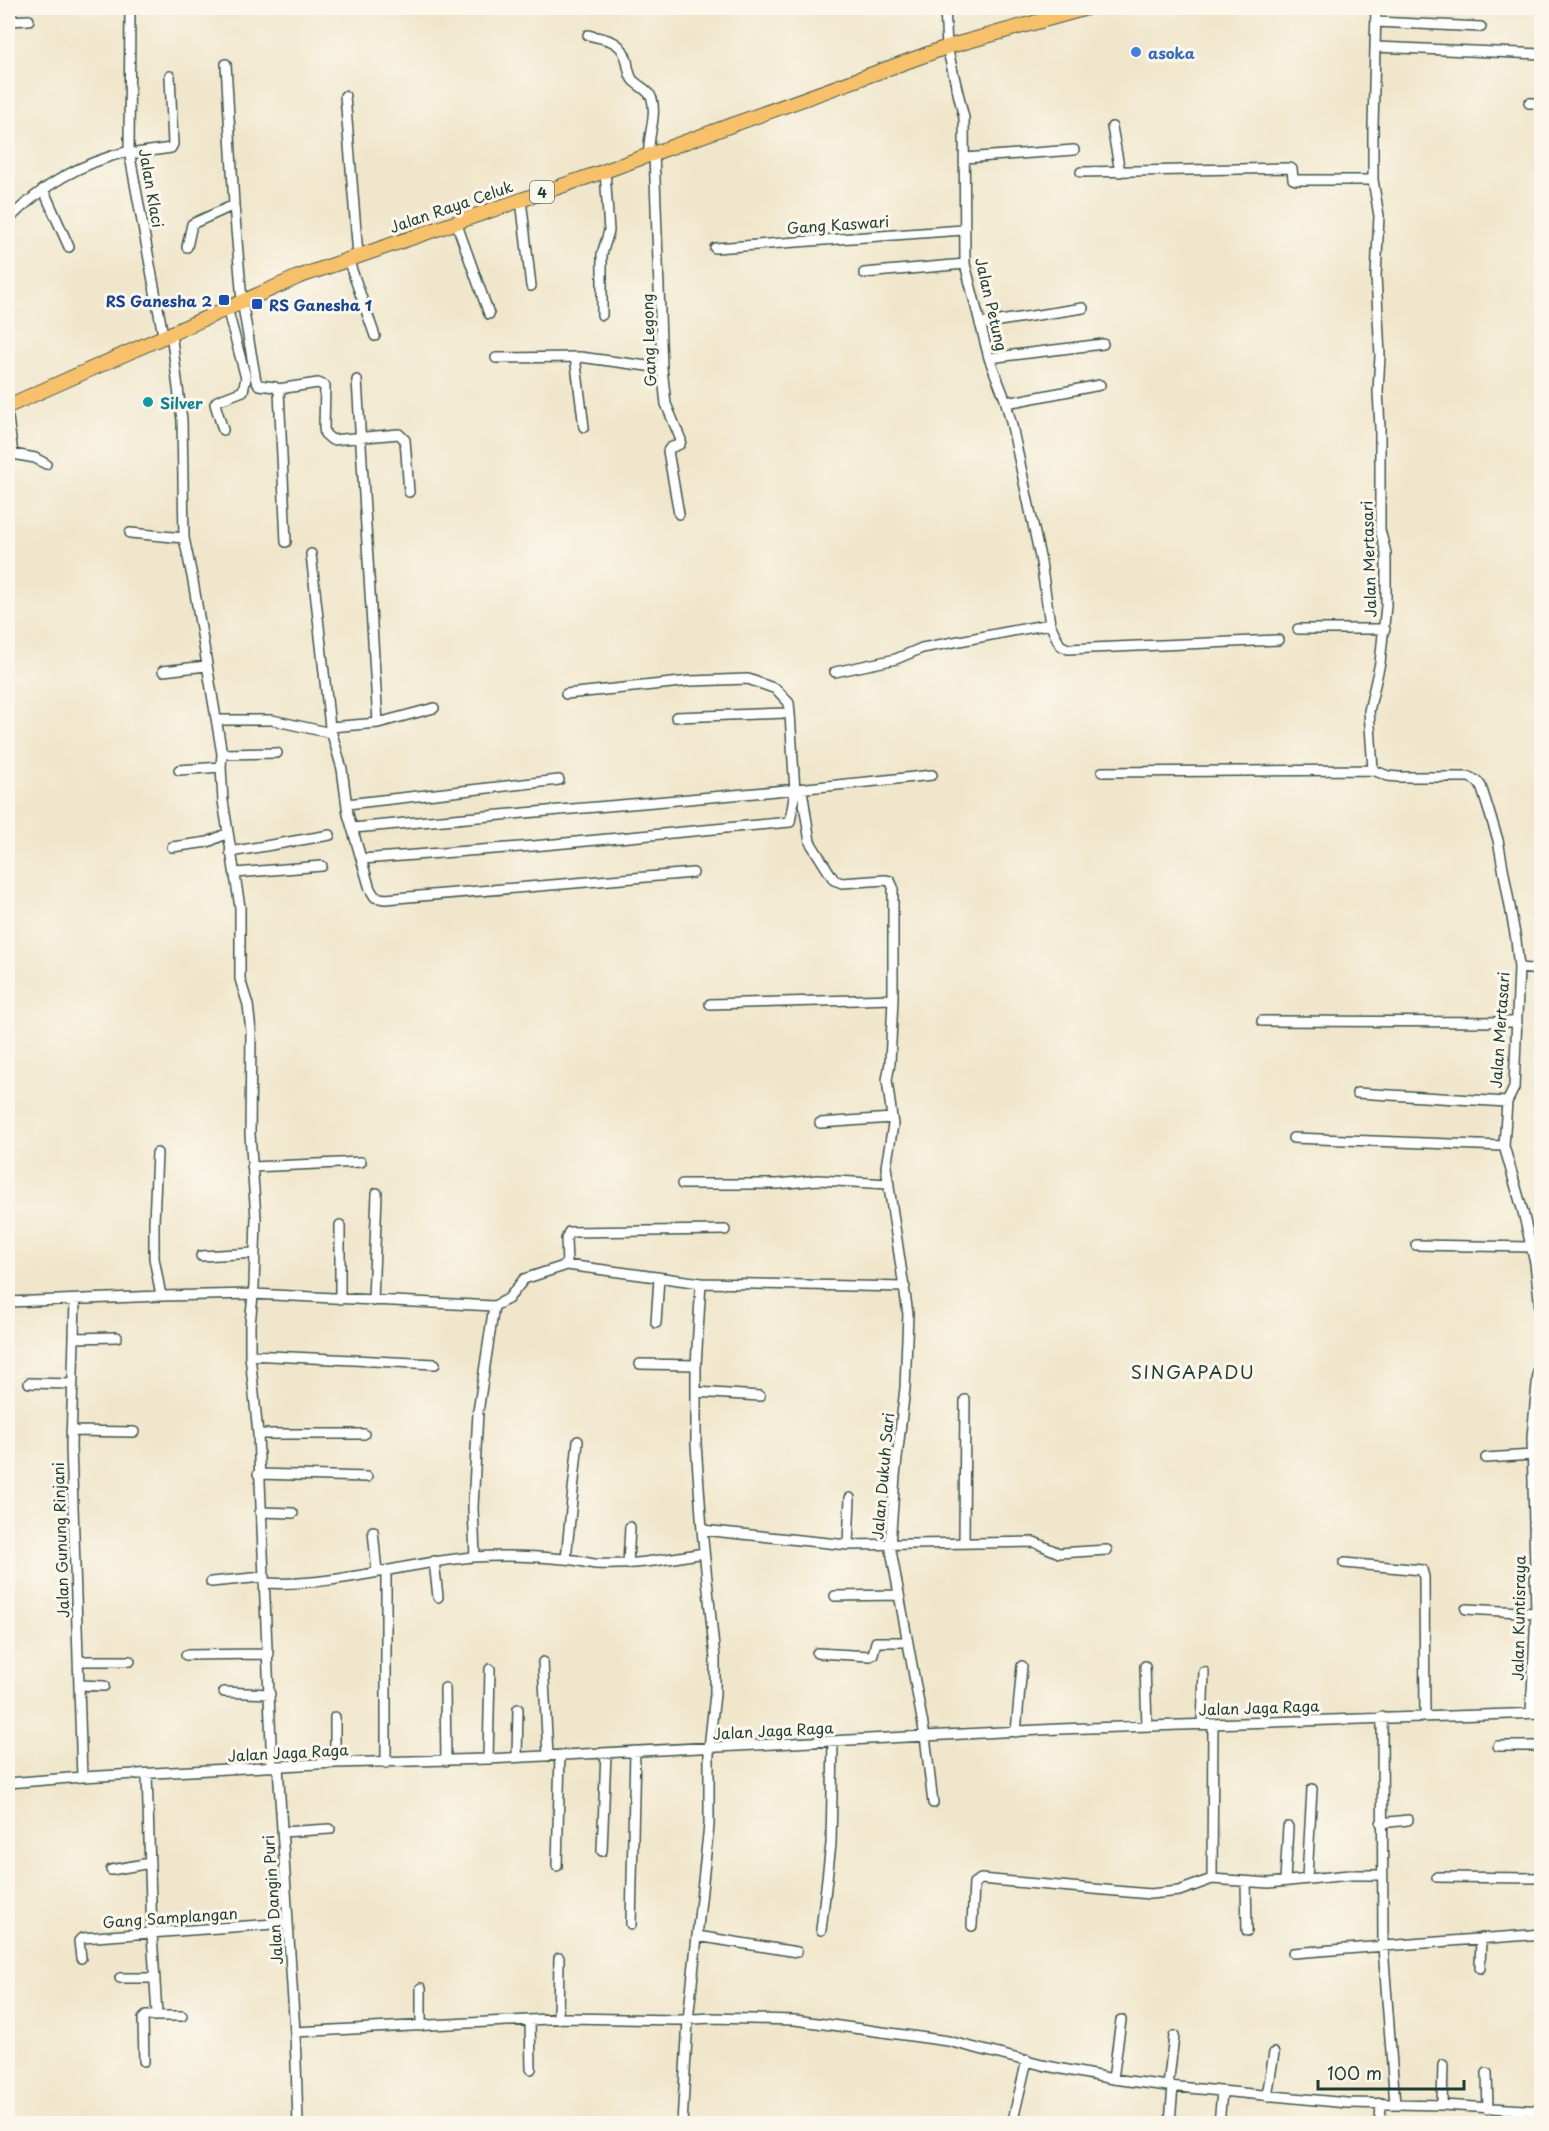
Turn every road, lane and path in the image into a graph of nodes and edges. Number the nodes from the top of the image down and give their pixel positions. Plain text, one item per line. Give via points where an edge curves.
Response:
1 (130, 8) edge
2 (945, 8) edge
3 (1087, 8) edge
4 (1376, 8) edge
5 (8, 21) edge
6 (29, 21) dead end
7 (1376, 22) junction
8 (1481, 27) dead end
9 (588, 35) dead end
10 (1375, 46) junction
11 (946, 47) junction
12 (1542, 54) edge
13 (226, 64) dead end
14 (171, 76) dead end
15 (345, 96) dead end
16 (1529, 103) dead end
17 (1542, 103) edge
18 (1112, 127) dead end
19 (1074, 150) dead end
20 (129, 152) junction
21 (652, 154) junction
22 (965, 158) junction
23 (605, 171) junction
24 (1120, 171) junction
25 (1081, 172) dead end
26 (1374, 180) junction
27 (43, 189) junction
28 (521, 200) junction
29 (234, 205) junction
30 (8, 220) edge
31 (456, 222) junction
32 (963, 230) junction
33 (69, 247) dead end
34 (186, 247) dead end
35 (715, 248) dead end
36 (353, 257) junction
37 (965, 264) junction
38 (864, 273) dead end
39 (531, 285) dead end
40 (242, 301) junction
41 (1083, 308) dead end
42 (228, 312) junction
43 (489, 314) dead end
44 (602, 315) dead end
45 (980, 324) junction
46 (167, 334) junction
47 (375, 336) dead end
48 (1103, 344) dead end
49 (575, 357) junction
50 (496, 358) dead end
51 (989, 358) junction
52 (662, 368) junction
53 (357, 380) dead end
54 (1100, 385) dead end
55 (278, 389) junction
56 (1005, 399) junction
57 (8, 406) edge
58 (8, 418) edge
59 (584, 427) dead end
60 (223, 430) dead end
61 (361, 439) junction
62 (46, 464) dead end
63 (409, 492) dead end
64 (679, 514) dead end
65 (130, 532) dead end
66 (184, 538) junction
67 (286, 542) dead end
68 (311, 554) dead end
69 (1050, 624) junction
70 (1298, 629) dead end
71 (1385, 629) junction
72 (1278, 640) dead end
73 (206, 666) junction
74 (163, 671) dead end
75 (836, 672) dead end
76 (566, 694) dead end
77 (434, 708) dead end
78 (790, 714) junction
79 (676, 717) dead end
80 (217, 720) junction
81 (378, 723) junction
82 (330, 730) junction
83 (277, 753) dead end
84 (222, 754) junction
85 (221, 767) junction
86 (179, 770) dead end
87 (1373, 770) junction
88 (1102, 772) dead end
89 (932, 775) dead end
90 (559, 780) dead end
91 (798, 790) junction
92 (347, 804) junction
93 (353, 828) junction
94 (228, 833) junction
95 (330, 835) dead end
96 (172, 847) dead end
97 (230, 852) junction
98 (362, 859) junction
99 (322, 866) dead end
100 (236, 873) junction
101 (693, 873) dead end
102 (1519, 968) junction
103 (1542, 970) edge
104 (893, 999) junction
105 (710, 1004) dead end
106 (1262, 1021) dead end
107 (1517, 1022) junction
108 (1357, 1094) dead end
109 (1507, 1102) junction
110 (892, 1118) junction
111 (820, 1123) dead end
112 (1293, 1138) dead end
113 (1504, 1146) junction
114 (157, 1153) dead end
115 (361, 1162) dead end
116 (252, 1167) junction
117 (682, 1184) dead end
118 (889, 1184) junction
119 (377, 1193) dead end
120 (340, 1225) dead end
121 (725, 1230) dead end
122 (1416, 1245) dead end
123 (1532, 1247) junction
124 (255, 1253) junction
125 (201, 1256) dead end
126 (567, 1265) junction
127 (659, 1278) junction
128 (701, 1283) junction
129 (905, 1287) junction
130 (253, 1294) junction
131 (161, 1296) junction
132 (340, 1299) junction
133 (75, 1301) junction
134 (373, 1301) junction
135 (8, 1302) edge
136 (494, 1306) junction
137 (656, 1323) dead end
138 (1542, 1325) edge
139 (1542, 1332) edge
140 (117, 1337) dead end
141 (74, 1338) junction
142 (250, 1355) junction
143 (435, 1364) dead end
144 (640, 1364) dead end
145 (696, 1365) junction
146 (29, 1383) dead end
147 (72, 1384) junction
148 (696, 1392) junction
149 (760, 1396) dead end
150 (965, 1400) dead end
151 (71, 1431) junction
152 (134, 1432) dead end
153 (258, 1434) junction
154 (364, 1434) dead end
155 (578, 1441) dead end
156 (1532, 1455) junction
157 (1486, 1458) dead end
158 (258, 1474) junction
159 (367, 1477) dead end
160 (850, 1498) dead end
161 (261, 1512) junction
162 (293, 1513) dead end
163 (1538, 1523) edge
164 (630, 1527) dead end
165 (702, 1530) junction
166 (373, 1531) dead end
167 (964, 1543) junction
168 (848, 1545) junction
169 (890, 1545) junction
170 (1107, 1550) dead end
171 (704, 1553) junction
172 (475, 1557) junction
173 (566, 1559) junction
174 (434, 1561) junction
175 (1344, 1563) dead end
176 (628, 1564) junction
177 (381, 1572) junction
178 (264, 1580) junction
179 (211, 1582) dead end
180 (898, 1595) junction
181 (834, 1596) dead end
182 (438, 1597) dead end
183 (1466, 1609) dead end
184 (1536, 1613) junction
185 (907, 1642) junction
186 (817, 1653) dead end
187 (268, 1654) junction
188 (186, 1655) dead end
189 (79, 1661) junction
190 (130, 1661) dead end
191 (543, 1662) dead end
192 (1022, 1666) dead end
193 (1145, 1666) dead end
194 (490, 1669) dead end
195 (1204, 1672) dead end
196 (79, 1685) junction
197 (104, 1686) dead end
198 (445, 1688) dead end
199 (224, 1692) dead end
200 (270, 1694) junction
201 (518, 1709) dead end
202 (1531, 1713) junction
203 (1542, 1713) edge
204 (1425, 1716) junction
205 (335, 1717) dead end
206 (1382, 1717) junction
207 (1202, 1724) junction
208 (1213, 1724) junction
209 (1147, 1726) junction
210 (1016, 1732) junction
211 (925, 1736) junction
212 (833, 1742) junction
213 (1498, 1746) dead end
214 (1542, 1746) edge
215 (710, 1748) junction
216 (635, 1751) junction
217 (606, 1752) junction
218 (548, 1755) junction
219 (560, 1755) junction
220 (517, 1757) junction
221 (488, 1760) junction
222 (447, 1761) junction
223 (335, 1763) junction
224 (386, 1763) junction
225 (275, 1766) junction
226 (147, 1774) junction
227 (82, 1777) junction
228 (8, 1783) edge
229 (1312, 1789) dead end
230 (933, 1803) dead end
231 (1408, 1820) dead end
232 (1381, 1823) junction
233 (1288, 1827) dead end
234 (330, 1829) dead end
235 (282, 1832) junction
236 (602, 1851) dead end
237 (150, 1863) junction
238 (557, 1866) dead end
239 (111, 1870) dead end
240 (1382, 1875) junction
241 (1307, 1878) junction
242 (1437, 1878) dead end
243 (1542, 1878) edge
244 (1212, 1879) junction
245 (1284, 1881) junction
246 (1246, 1882) junction
247 (287, 1923) junction
248 (631, 1924) dead end
249 (972, 1926) dead end
250 (821, 1930) dead end
251 (1247, 1931) dead end
252 (152, 1934) junction
253 (1542, 1934) edge
254 (697, 1936) junction
255 (1481, 1938) junction
256 (1383, 1947) junction
257 (797, 1952) dead end
258 (1293, 1953) dead end
259 (81, 1958) dead end
260 (559, 1958) dead end
261 (1480, 1968) dead end
262 (120, 1978) dead end
263 (155, 1978) junction
264 (421, 1988) dead end
265 (159, 2016) junction
266 (182, 2016) dead end
267 (558, 2019) junction
268 (530, 2020) junction
269 (688, 2020) junction
270 (1121, 2020) dead end
271 (421, 2026) junction
272 (295, 2032) junction
273 (1174, 2036) dead end
274 (1274, 2053) dead end
275 (1027, 2060) junction
276 (144, 2061) dead end
277 (1443, 2066) dead end
278 (531, 2069) dead end
279 (1487, 2073) dead end
280 (1113, 2079) junction
281 (1171, 2086) junction
282 (1222, 2092) junction
283 (1267, 2096) junction
284 (1381, 2103) junction
285 (1395, 2104) junction
286 (1442, 2105) junction
287 (1488, 2109) junction
288 (1542, 2111) edge
289 (1170, 2121) dead end
290 (298, 2124) edge
291 (682, 2124) edge
292 (1012, 2124) edge
293 (1219, 2124) edge
294 (1380, 2124) edge

1 - 20 street, Jalan Klaci
2 - 11 street, Jalan Petung
3 - 11 highway, Jalan Raya Celuk / 4
4 - 7 street, Jalan Mertasari
5 - 6 street
7 - 8 street
7 - 10 street, Jalan Mertasari
9 - 21 street, Gang Legong via 616,42 624,52 631,77 652,99
10 - 12 street
10 - 26 street, Jalan Mertasari
11 - 21 highway, Jalan Raya Celuk / 4
11 - 22 street, Jalan Petung via 964,118
13 - 29 street
14 - 20 street via 171,148
15 - 36 street
16 - 17 street
18 - 24 street
19 - 22 street
20 - 27 street via 68,172
20 - 46 street, Jalan Klaci
21 - 23 highway, Jalan Raya Celuk / 4
21 - 52 street, Gang Legong
22 - 32 street, Jalan Petung
23 - 28 highway, Jalan Raya Celuk / 4
23 - 44 street via 609,225 602,254
24 - 25 street
24 - 26 street via 1290,168 1294,180
26 - 71 street, Jalan Mertasari via 1379,216 1376,276
27 - 30 street
27 - 33 street
28 - 31 highway, Jalan Raya Celuk / 4
28 - 39 street
29 - 34 street via 192,224
29 - 40 street
31 - 36 highway, Jalan Raya Celuk / 4
31 - 43 street
32 - 35 street, Gang Kaswari
32 - 37 street, Jalan Petung
36 - 40 highway, Jalan Raya Celuk / 4
36 - 47 street
37 - 38 street
37 - 45 street, Jalan Petung
40 - 42 highway, Jalan Raya Celuk / 4
40 - 55 street via 256,381
41 - 45 street
42 - 46 highway, Jalan Raya Celuk / 4
42 - 60 street via 246,378 243,391 215,404
45 - 51 street, Jalan Petung
46 - 57 highway, Jalan Raya Celuk / 4
46 - 66 street, Jalan Klaci via 182,420
48 - 51 street
49 - 50 street
49 - 52 street
49 - 59 street
51 - 56 street, Jalan Petung
52 - 64 street, Gang Legong via 666,404 681,440 668,451
53 - 61 street
54 - 56 street via 1012,402
55 - 61 street via 323,385 327,438
55 - 67 street
56 - 69 street, Jalan Petung via 1041,562
58 - 62 street via 13,454
61 - 63 street via 397,434 405,440
61 - 81 street
65 - 66 street
66 - 73 street, Jalan Klaci
68 - 82 street
69 - 72 street via 1060,645 1068,649
69 - 75 street via 922,648 896,659
70 - 71 street
71 - 87 street, Jalan Mertasari via 1369,711
73 - 74 street
73 - 80 street, Jalan Klaci
76 - 78 street via 748,679 776,689 789,703
77 - 81 street
78 - 79 street
78 - 91 street
80 - 82 street via 272,720
80 - 84 street, Jalan Klaci
81 - 82 street
82 - 92 street via 340,760
83 - 84 street
84 - 85 street, Jalan Klaci
85 - 86 street
85 - 94 street, Jalan Klaci
87 - 88 street
87 - 102 street, Jalan Mertasari via 1388,776 1469,777 1481,786 1498,840
89 - 91 street
90 - 92 street
91 - 93 street
91 - 98 street via 792,818 786,824
91 - 104 street, Jalan Dukuh Sari via 810,842 834,880 885,880 892,884
92 - 93 street
93 - 98 street
94 - 96 street via 205,843
94 - 97 street, Jalan Klaci
95 - 97 street
97 - 100 street, Jalan Klaci
98 - 101 street via 370,889 379,899
99 - 100 street
100 - 116 street, Jalan Klaci via 240,979 251,1031
102 - 103 street
102 - 107 street, Jalan Mertasari
104 - 105 street
104 - 110 street, Jalan Dukuh Sari via 887,1080
106 - 107 street
107 - 109 street, Jalan Mertasari via 1514,1088
108 - 109 street
109 - 113 street, Jalan Mertasari
110 - 111 street
110 - 118 street, Jalan Dukuh Sari via 886,1167
112 - 113 street
113 - 123 street, Jalan Mertasari
114 - 131 street via 154,1258
115 - 116 street
116 - 124 street, Jalan Dangin Puri
117 - 118 street via 818,1180
118 - 129 street, Jalan Dukuh Sari
119 - 134 street
120 - 132 street
121 - 126 street via 568,1232
122 - 123 street
123 - 138 street, Jalan Mertasari
124 - 125 street
124 - 130 street, Jalan Dangin Puri
126 - 127 street
126 - 136 street via 524,1279 508,1299
127 - 128 street
127 - 137 street
128 - 129 street
128 - 145 street
129 - 169 street, Jalan Dukuh Sari via 905,1388
130 - 131 street
130 - 132 street
130 - 142 street, Jalan Dangin Puri
131 - 133 street
132 - 134 street
133 - 135 street
133 - 141 street, Jalan Gunung Rinjani
134 - 136 street
136 - 172 street via 478,1412 473,1507
139 - 156 street, Jalan Kuntisraya
140 - 141 street
141 - 147 street, Jalan Gunung Rinjani
142 - 143 street
142 - 153 street, Jalan Dangin Puri
144 - 145 street
145 - 148 street
146 - 147 street
147 - 151 street, Jalan Gunung Rinjani
148 - 149 street
148 - 165 street
150 - 167 street
151 - 152 street
151 - 189 street, Jalan Gunung Rinjani
153 - 154 street
153 - 158 street, Jalan Dangin Puri
155 - 173 street
156 - 157 street
156 - 163 street, Jalan Kuntisraya
158 - 159 street
158 - 161 street, Jalan Dangin Puri
160 - 168 street
161 - 162 street
161 - 178 street, Jalan Dangin Puri
163 - 184 street, Jalan Kuntisraya
164 - 176 street
165 - 168 street
165 - 171 street
166 - 177 street
167 - 169 street
167 - 170 street via 1034,1542 1059,1553
168 - 169 street
169 - 180 street, Jalan Dukuh Sari
171 - 176 street
171 - 215 street via 715,1658
172 - 173 street
172 - 174 street
173 - 176 street
174 - 177 street
174 - 182 street
175 - 204 street via 1422,1570
177 - 178 street via 297,1584
177 - 224 street
178 - 179 street
178 - 187 street, Jalan Dangin Puri
180 - 181 street
180 - 185 street, Jalan Dukuh Sari
183 - 184 street
184 - 202 street, Jalan Kuntisraya
185 - 186 street via 876,1642 870,1656
185 - 211 street, Jalan Dukuh Sari
187 - 188 street
187 - 200 street, Jalan Dangin Puri
189 - 190 street
189 - 196 street, Jalan Gunung Rinjani
191 - 218 street
192 - 210 street
193 - 209 street
194 - 221 street
195 - 207 street
196 - 197 street
196 - 227 street, Jalan Gunung Rinjani
198 - 222 street
199 - 200 street
200 - 225 street, Jalan Dangin Puri
201 - 220 street
202 - 203 street, Jalan Jaga Raga
202 - 204 street, Jalan Jaga Raga
204 - 206 street, Jalan Jaga Raga
205 - 223 street
206 - 208 street, Jalan Jaga Raga
206 - 232 street
207 - 208 street, Jalan Jaga Raga
207 - 209 street, Jalan Jaga Raga
208 - 244 street
209 - 210 street, Jalan Jaga Raga
210 - 211 street, Jalan Jaga Raga
211 - 212 street, Jalan Jaga Raga
211 - 230 street, Jalan Dukuh Sari
212 - 215 street, Jalan Jaga Raga
212 - 250 street via 831,1844
213 - 214 street
215 - 216 street, Jalan Jaga Raga
215 - 254 street via 709,1825
216 - 217 street, Jalan Jaga Raga
216 - 248 street
217 - 219 street, Jalan Jaga Raga
217 - 236 street
218 - 219 street, Jalan Jaga Raga
218 - 220 street, Jalan Jaga Raga
219 - 238 street
220 - 221 street, Jalan Jaga Raga
221 - 222 street, Jalan Jaga Raga
222 - 224 street, Jalan Jaga Raga
223 - 224 street, Jalan Jaga Raga
223 - 225 street, Jalan Jaga Raga
225 - 226 street, Jalan Jaga Raga
225 - 235 street, Jalan Dangin Puri
226 - 227 street, Jalan Jaga Raga
226 - 237 street
227 - 228 street, Jalan Jaga Raga
229 - 241 street
231 - 232 street
232 - 240 street
233 - 245 street
234 - 235 street
235 - 247 street, Jalan Dangin Puri
237 - 239 street
237 - 252 street
240 - 241 street
240 - 256 street
241 - 245 street
242 - 243 street
244 - 246 street
244 - 249 street via 1172,1893 1150,1894 981,1879 974,1883
245 - 246 street
246 - 251 street
247 - 252 street, Gang Samplangan
247 - 272 street, Jalan Dangin Puri
252 - 259 street, Gang Samplangan via 80,1938
252 - 263 street
253 - 255 street
254 - 257 street
254 - 269 street
255 - 256 street
255 - 261 street
256 - 258 street
256 - 285 street
260 - 267 street
262 - 263 street
263 - 265 street
264 - 271 street
265 - 266 street
265 - 276 street via 143,2019
267 - 268 street
267 - 269 street
268 - 271 street
268 - 278 street
269 - 275 street via 795,2020 948,2041
269 - 291 street
270 - 280 street
271 - 272 street
272 - 290 street, Jalan Dangin Puri
273 - 281 street
274 - 283 street
275 - 280 street
275 - 292 street
277 - 286 street
279 - 287 street
280 - 281 street
281 - 282 street
281 - 289 street
282 - 283 street
282 - 293 street
283 - 284 street
284 - 285 street
284 - 294 street
285 - 286 street
286 - 287 street
287 - 288 street

